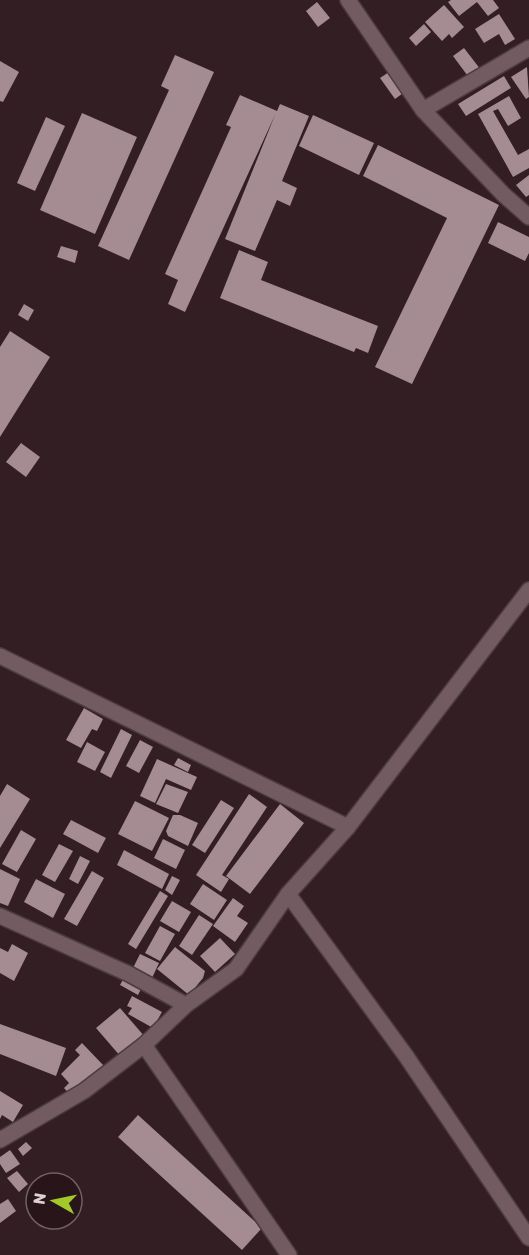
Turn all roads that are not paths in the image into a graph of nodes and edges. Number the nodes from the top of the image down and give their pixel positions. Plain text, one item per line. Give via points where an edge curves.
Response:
1 (348, 0) edge
2 (529, 48) edge
3 (423, 110) junction
4 (529, 217) edge
5 (529, 590) edge
6 (0, 656) edge
7 (348, 827) junction
8 (288, 894) junction
9 (0, 916) edge
10 (186, 1005) junction
11 (144, 1045) junction
12 (0, 1140) edge
13 (529, 1238) edge
14 (289, 1255) edge

1 - 3 street
2 - 3 street
3 - 4 street
5 - 7 street
6 - 7 street
7 - 8 street
8 - 10 street via 236,969
8 - 13 street via 406,1056
9 - 10 street via 129,974
10 - 11 street
11 - 12 street via 84,1091
11 - 14 street

